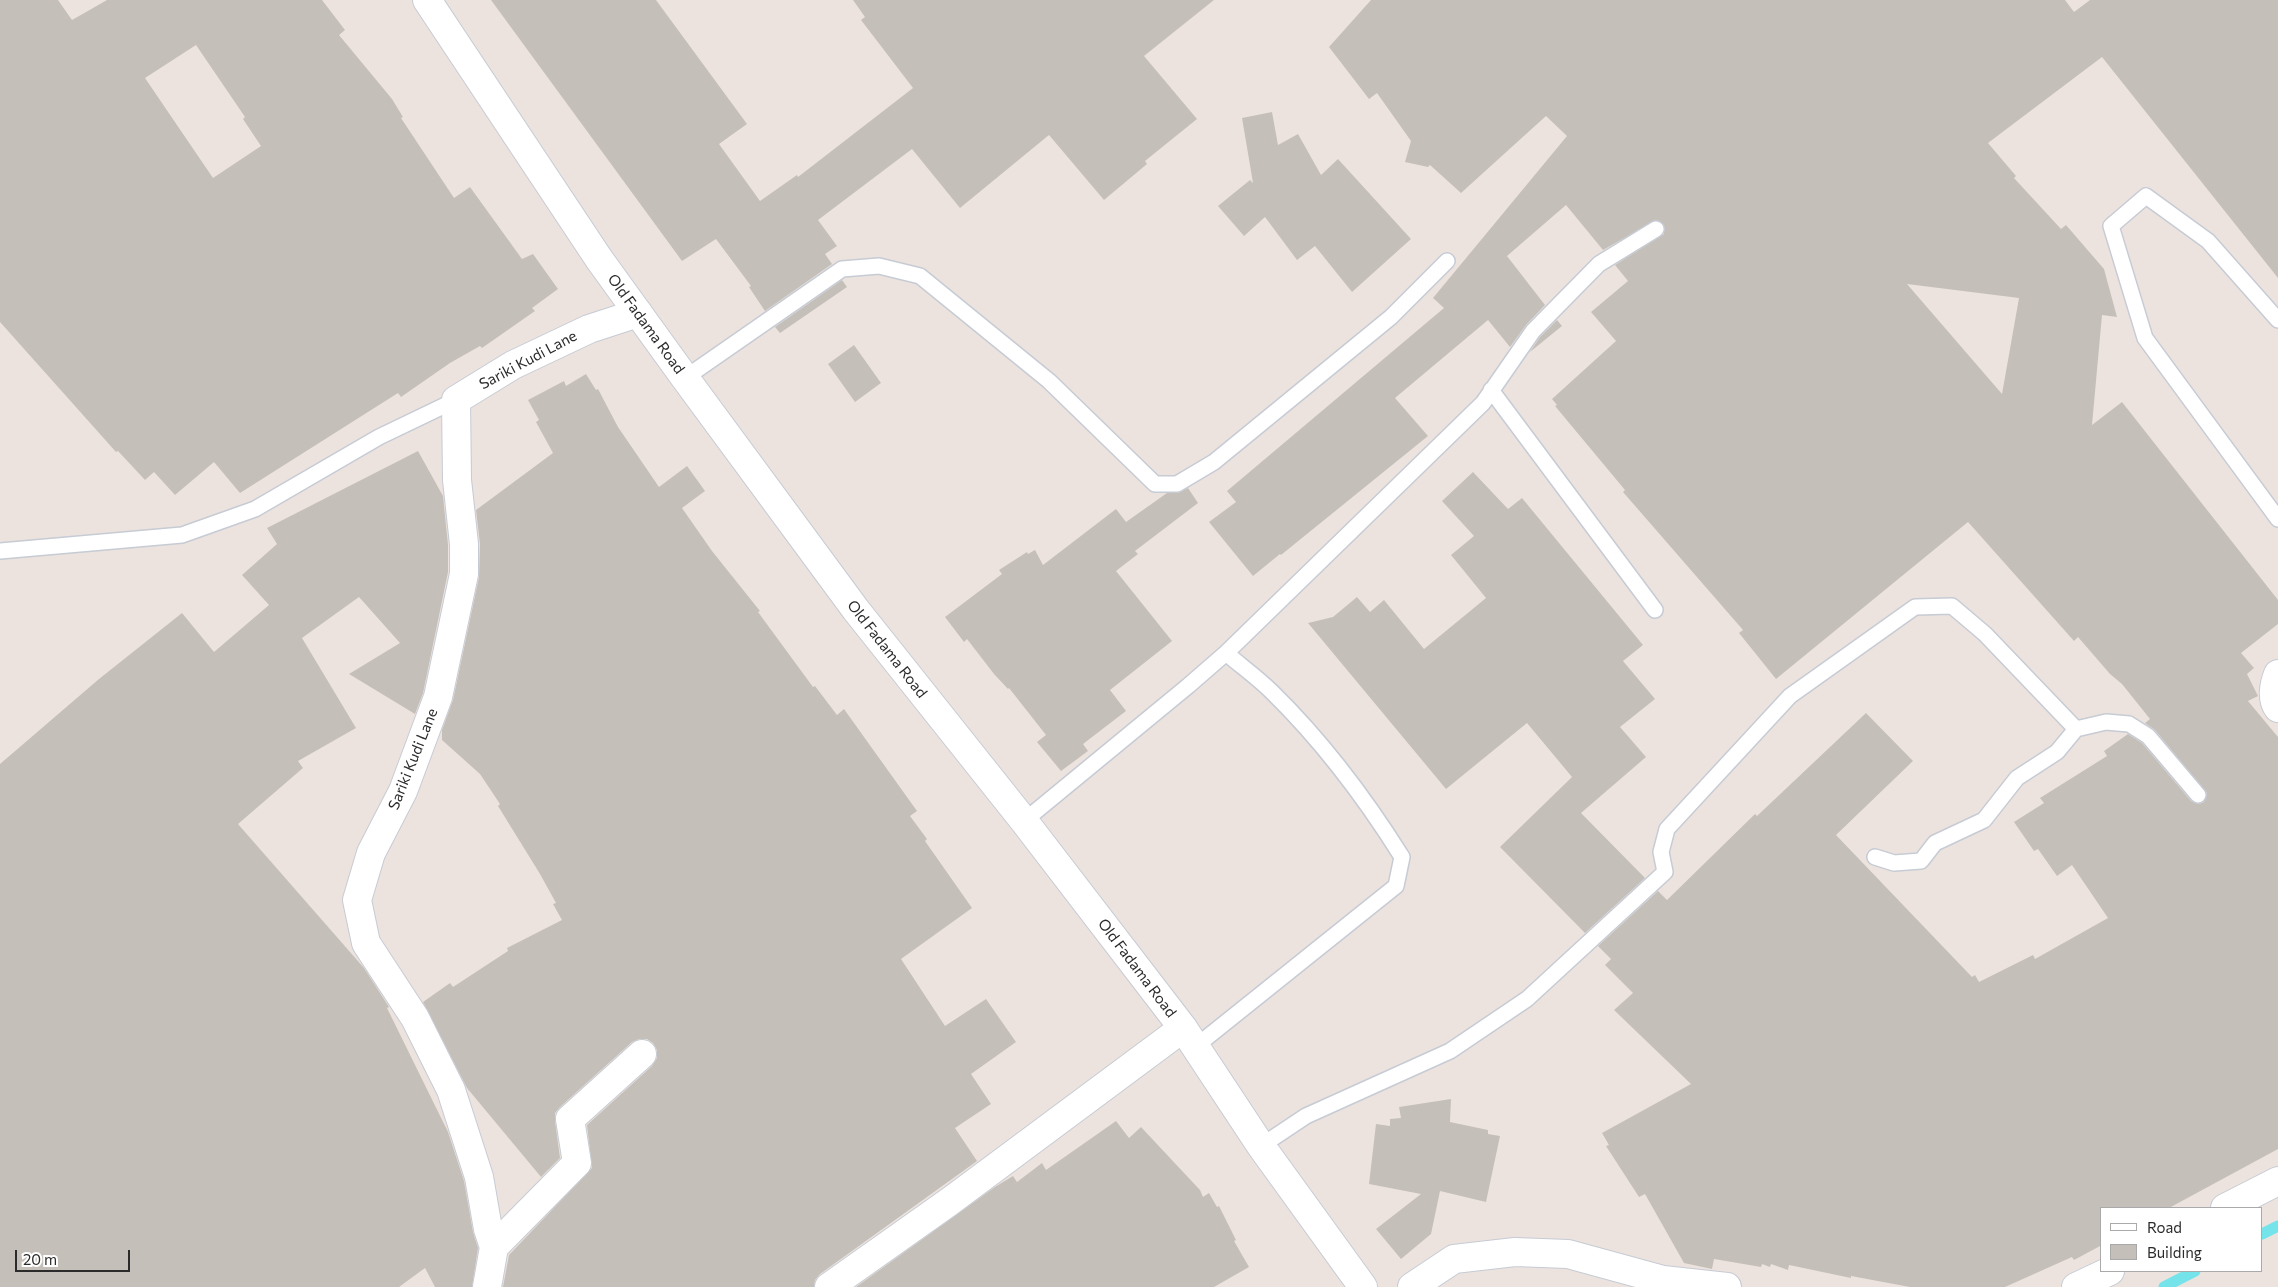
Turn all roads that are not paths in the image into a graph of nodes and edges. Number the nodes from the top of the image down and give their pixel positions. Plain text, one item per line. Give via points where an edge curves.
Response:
1 (427, 0) edge
2 (1656, 229) dead end
3 (1446, 261) dead end
4 (638, 313) junction
5 (2278, 320) edge
6 (685, 378) junction
7 (1491, 390) junction
8 (456, 400) junction
9 (2278, 520) edge
10 (0, 551) edge
11 (1655, 610) dead end
12 (1226, 653) junction
13 (2278, 674) edge
14 (2278, 708) edge
15 (2076, 729) junction
16 (2198, 795) dead end
17 (1024, 821) junction
18 (1875, 858) dead end
19 (1189, 1038) junction
20 (642, 1054) dead end
21 (1261, 1146) junction
22 (2278, 1181) edge
23 (2227, 1207) edge
24 (494, 1247) junction
25 (2108, 1272) edge
26 (487, 1287) edge
27 (829, 1287) edge
28 (1363, 1287) edge
29 (1412, 1287) edge
30 (1728, 1287) edge
31 (2076, 1287) edge

1 - 4 street, Old Fadama Road
2 - 7 lane via 1599,264 1533,331
3 - 6 lane via 1391,318 1214,462 1176,484 1155,484 1049,380 920,276 879,266 842,269
4 - 6 street, Old Fadama Road
4 - 8 street, Sariki Kudi Lane via 589,329 513,365
5 - 9 lane via 2208,241 2146,196 2111,226 2145,338
6 - 17 street, Old Fadama Road via 856,610
7 - 11 lane
7 - 12 lane via 1483,403
8 - 10 lane via 379,437 255,509 182,535
8 - 24 street, Sariki Kudi Lane via 457,480 464,574 438,697 403,791 371,853 357,900 366,943 415,1018 451,1090 480,1177 488,1230
12 - 17 lane
12 - 19 lane via 1272,692 1315,738 1377,816 1402,858 1396,886
13 - 14 street via 2274,683
15 - 16 lane via 2106,722 2130,724 2148,736
15 - 18 lane via 2056,752 2017,778 1984,820 1935,843 1921,861 1894,863
15 - 21 lane via 1985,634 1952,606 1915,607 1790,696 1667,829 1660,852 1665,872 1527,999 1450,1051 1306,1116
17 - 19 street, Old Fadama Road
19 - 21 street, Old Fadama Road
19 - 27 street
20 - 24 street via 570,1119 577,1163
21 - 28 street, Old Fadama Road
22 - 23 street
24 - 26 street, Sariki Kudi Lane
25 - 31 street
29 - 30 street via 1454,1259 1515,1252 1568,1254 1663,1280

